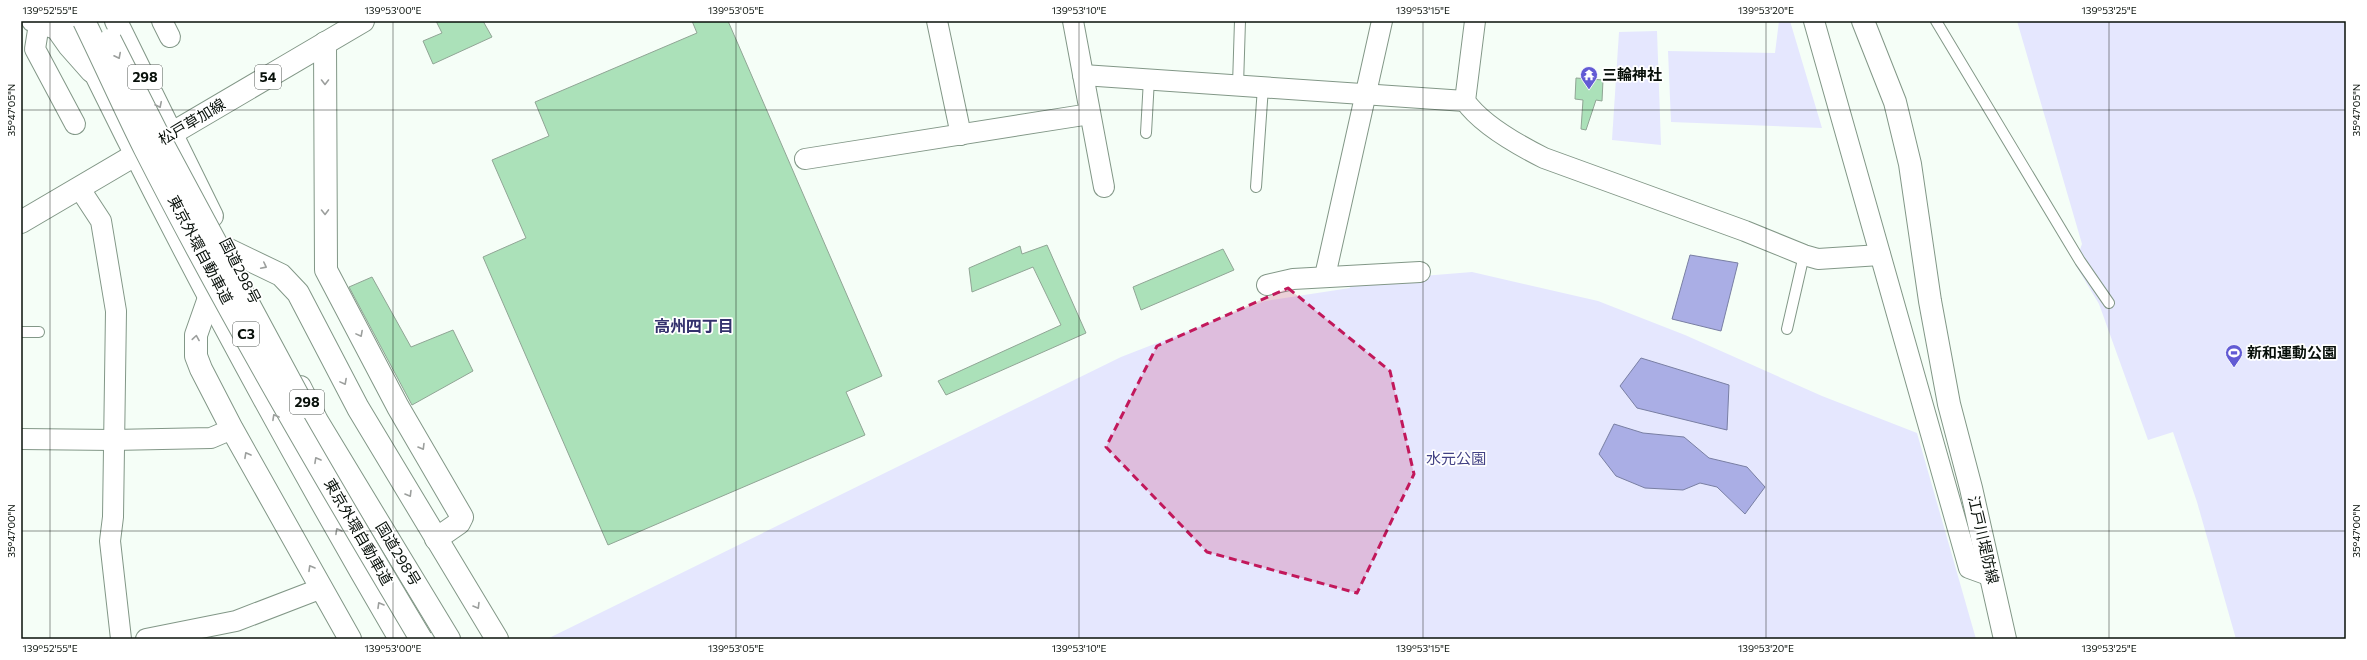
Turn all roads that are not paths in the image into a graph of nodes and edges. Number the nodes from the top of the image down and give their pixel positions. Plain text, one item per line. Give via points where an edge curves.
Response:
1 (70, 21) edge
2 (84, 21) edge
3 (100, 21) edge
4 (116, 21) edge
5 (937, 21) edge
6 (1073, 21) edge
7 (1382, 21) edge
8 (1475, 21) edge
9 (1814, 21) edge
10 (1863, 21) edge
11 (1936, 21) edge
12 (29, 22) edge
13 (1240, 22) edge
14 (350, 24) edge
15 (324, 43) junction
16 (1083, 75) junction
17 (98, 79) junction
18 (1149, 79) junction
19 (1238, 85) junction
20 (1263, 87) junction
21 (1365, 94) junction
22 (1466, 102) junction
23 (1090, 114) junction
24 (75, 124) dead end
25 (173, 133) junction
26 (1146, 133) dead end
27 (961, 135) junction
28 (135, 155) junction
29 (805, 159) dead end
30 (1104, 187) dead end
31 (1256, 187) dead end
32 (80, 189) junction
33 (21, 222) edge
34 (229, 250) junction
35 (1880, 255) junction
36 (1804, 256) junction
37 (1420, 272) dead end
38 (1325, 276) junction
39 (1267, 285) dead end
40 (209, 298) junction
41 (2109, 303) dead end
42 (1787, 330) dead end
43 (21, 332) edge
44 (39, 332) dead end
45 (232, 429) junction
46 (21, 439) edge
47 (113, 440) junction
48 (436, 539) junction
49 (1991, 576) junction
50 (322, 588) junction
51 (121, 639) edge
52 (146, 639) edge
53 (350, 639) edge
54 (400, 639) edge
55 (421, 639) edge
56 (435, 639) edge
57 (449, 639) edge
58 (497, 639) edge
59 (2005, 639) edge

1 - 17 main road, 298
55 -> 2 main road, 東京外環自動車道 / C3, bridge via 349,518 219,287 146,149
3 -> 56 main road, 東京外環自動車道 / C3, bridge via 160,139 371,531
4 -> 25 main road, 国道298号 / 298
5 - 27 street
6 - 16 street
7 - 21 street
8 - 22 street
9 - 35 street
10 - 49 main road, 江戸川堤防線 via 1895,102 1910,164 1930,301 1949,404
11 - 41 lane via 2080,261
12 - 17 street via 56,29
12 - 24 street via 35,49
13 - 19 lane
14 - 15 main road, 松戸草加線 / 54
15 - 25 main road, 松戸草加線 / 54
15 -> 48 main road via 326,270 398,407 462,517 459,524
16 - 18 street
16 - 23 street
17 - 28 main road, 298
18 - 19 street
18 - 26 lane
19 - 20 street
20 - 21 street
20 - 31 lane
21 - 22 street
21 - 38 street
22 - 36 street via 1473,112 1521,146 1544,158 1745,231
23 - 27 street
23 - 30 street
25 - 28 main road, 松戸草加線 / 54
25 - 34 main road, 国道298号 / 298
27 - 29 street
28 - 32 main road, 松戸草加線 / 54
28 - 40 main road, 298
32 - 33 main road, 松戸草加線 / 54
32 - 47 street via 102,221 116,311
34 -> 48 main road via 281,275 298,293 358,408
34 - 57 main road, 国道298号 / 298 via 317,421
35 - 36 street via 1818,258
35 - 49 street via 1969,568
36 - 42 lane
37 - 38 street
38 - 39 street
45 -> 40 main road via 196,356 196,335
54 -> 40 main road, 298
43 - 44 lane
45 - 47 street via 211,438
50 -> 45 main road
46 - 47 street
47 - 51 street via 113,517 110,541
48 -> 58 main road
49 - 59 main road, 江戸川堤防線
50 - 52 street via 236,621
50 - 53 main road

